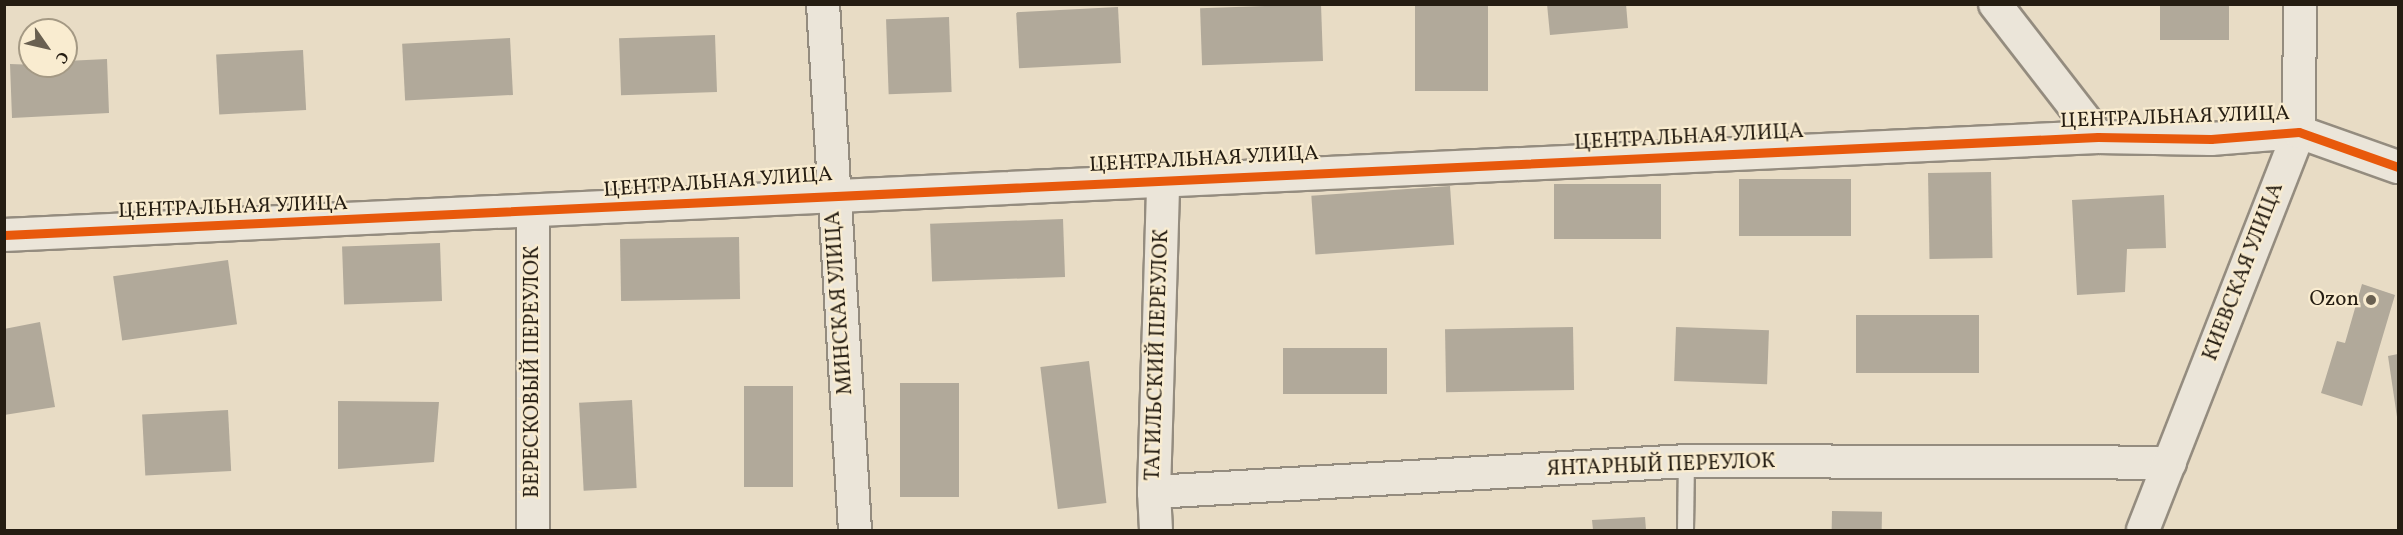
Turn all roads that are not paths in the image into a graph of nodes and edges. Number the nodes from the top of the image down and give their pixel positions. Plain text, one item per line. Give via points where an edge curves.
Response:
1 (823, 4) edge
2 (1995, 4) edge
3 (2300, 4) edge
4 (2299, 132) junction
5 (2098, 137) junction
6 (2398, 167) edge
7 (1163, 180) junction
8 (833, 194) junction
9 (533, 213) junction
10 (4, 236) edge
11 (1686, 461) junction
12 (2170, 463) junction
13 (1154, 492) junction
14 (533, 531) edge
15 (855, 531) edge
16 (1156, 531) edge
17 (1685, 531) edge
18 (2143, 531) edge

1 - 8 street, МИНСКАЯ УЛИЦА
2 - 5 street
3 - 4 street, КИЕВСКАЯ УЛИЦА
4 - 5 street, ЦЕНТРАЛЬНАЯ УЛИЦА via 2211,140
4 - 6 street, ЦЕНТРАЛЬНАЯ УЛИЦА
4 - 12 street, КИЕВСКАЯ УЛИЦА
5 - 7 street, ЦЕНТРАЛЬНАЯ УЛИЦА
7 - 8 street, ЦЕНТРАЛЬНАЯ УЛИЦА
7 - 13 street, ТАГИЛЬСКИЙ ПЕРЕУЛОК
8 - 9 street, ЦЕНТРАЛЬНАЯ УЛИЦА
8 - 15 street, МИНСКАЯ УЛИЦА
9 - 10 street, ЦЕНТРАЛЬНАЯ УЛИЦА
9 - 14 street, ВЕРЕСКОВЫЙ ПЕРЕУЛОК
11 - 12 street, ЯНТАРНЫЙ ПЕРЕУЛОК
11 - 13 street, ЯНТАРНЫЙ ПЕРЕУЛОК
11 - 17 lane
12 - 18 street, КИЕВСКАЯ УЛИЦА
13 - 16 street, ТАГИЛЬСКИЙ ПЕРЕУЛОК

